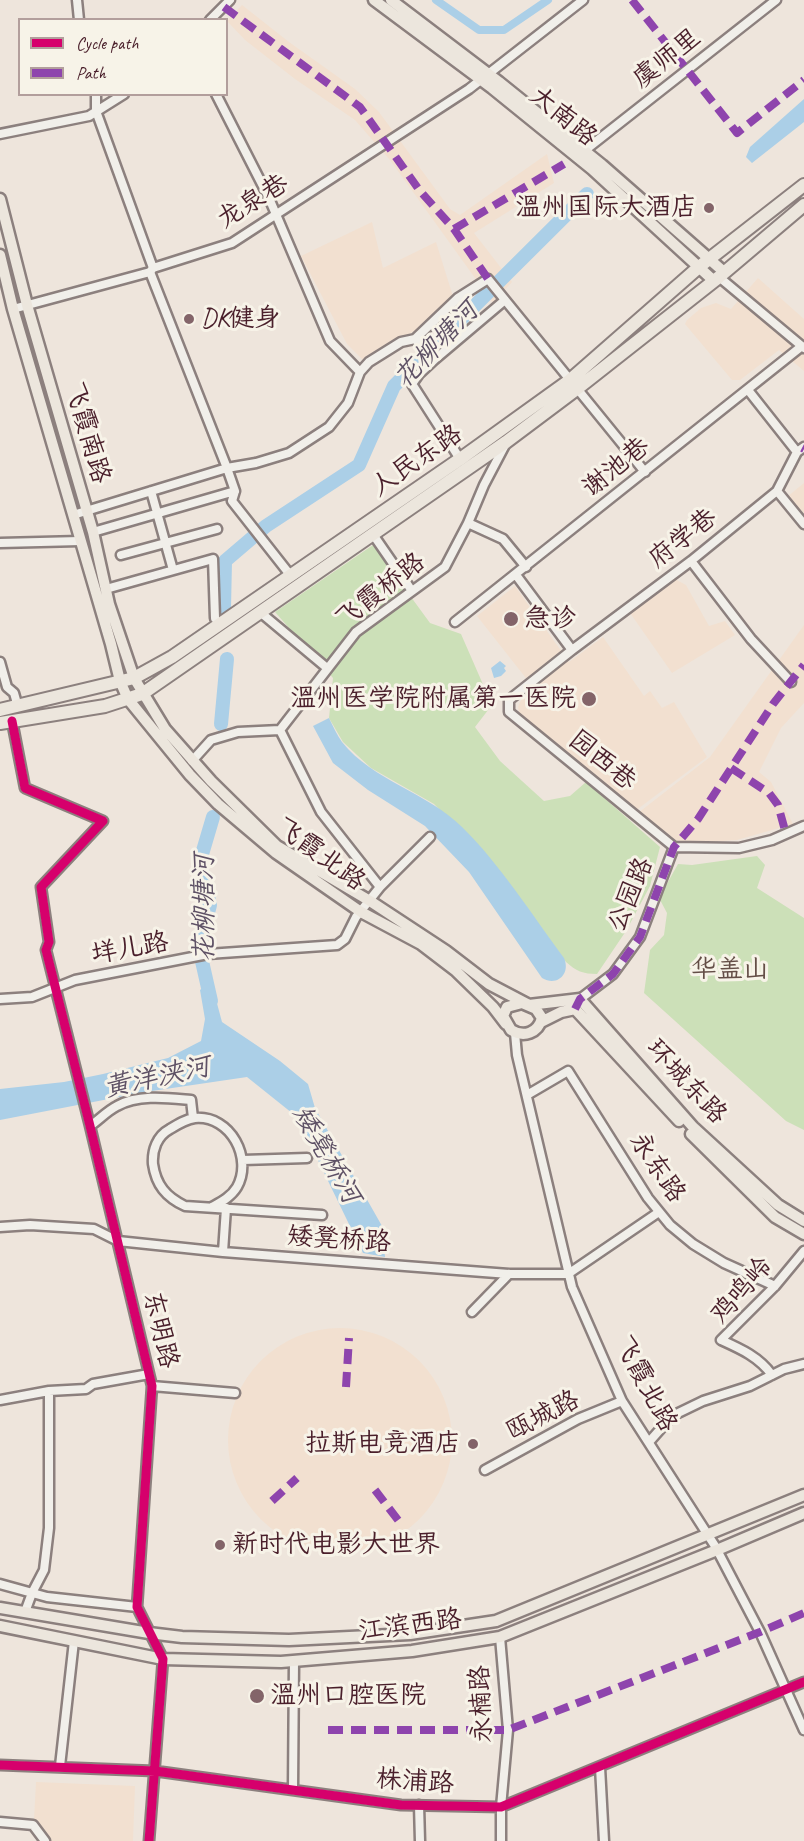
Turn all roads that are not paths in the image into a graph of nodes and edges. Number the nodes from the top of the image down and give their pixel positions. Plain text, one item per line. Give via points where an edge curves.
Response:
1 (77, 0) edge
2 (230, 0) edge
3 (374, 0) edge
4 (391, 0) edge
5 (583, 0) edge
6 (776, 0) edge
7 (79, 18) edge
8 (212, 18) edge
9 (485, 77) junction
10 (96, 96) edge
11 (121, 96) edge
12 (217, 96) edge
13 (96, 111) junction
14 (0, 134) edge
15 (584, 151) junction
16 (598, 169) junction
17 (804, 185) edge
18 (0, 199) edge
19 (804, 205) edge
20 (275, 214) junction
21 (0, 255) edge
22 (704, 263) junction
23 (152, 270) junction
24 (719, 277) junction
25 (505, 300) junction
26 (27, 305) junction
27 (13, 309) junction
28 (418, 343) junction
29 (803, 347) edge
30 (433, 359) junction
31 (360, 372) junction
32 (574, 384) junction
33 (748, 390) junction
34 (506, 442) junction
35 (801, 450) edge
36 (460, 459) junction
37 (227, 468) junction
38 (645, 472) junction
39 (151, 491) junction
40 (235, 491) junction
41 (777, 491) junction
42 (87, 510) junction
43 (157, 514) junction
44 (73, 515) junction
45 (468, 523) junction
46 (804, 524) edge
47 (217, 529) dead end
48 (93, 532) junction
49 (372, 533) junction
50 (80, 541) junction
51 (0, 543) edge
52 (165, 543) junction
53 (121, 555) dead end
54 (691, 561) junction
55 (526, 567) junction
56 (173, 570) junction
57 (516, 575) junction
58 (291, 576) junction
59 (106, 589) junction
60 (412, 591) junction
61 (260, 612) junction
62 (215, 618) dead end
63 (455, 622) dead end
64 (572, 650) junction
65 (0, 662) edge
66 (327, 668) junction
67 (134, 678) junction
68 (120, 681) junction
69 (791, 682) dead end
70 (142, 694) junction
71 (128, 699) junction
72 (18, 707) junction
73 (0, 710) edge
74 (6, 722) edge
75 (280, 730) junction
76 (192, 761) junction
77 (804, 826) edge
78 (430, 837) dead end
79 (674, 847) junction
80 (380, 887) junction
81 (370, 901) junction
82 (361, 912) junction
83 (55, 988) junction
84 (0, 999) edge
85 (577, 1004) junction
86 (529, 1005) junction
87 (541, 1022) junction
88 (506, 1024) junction
89 (516, 1033) junction
90 (527, 1095) junction
91 (193, 1118) junction
92 (90, 1126) junction
93 (307, 1158) dead end
94 (243, 1160) junction
95 (212, 1207) junction
96 (226, 1208) junction
97 (659, 1212) junction
98 (322, 1215) dead end
99 (804, 1221) edge
100 (0, 1227) edge
101 (804, 1234) edge
102 (118, 1241) junction
103 (804, 1251) edge
104 (223, 1252) junction
105 (510, 1274) junction
106 (568, 1274) junction
107 (775, 1286) junction
108 (472, 1312) dead end
109 (804, 1364) edge
110 (149, 1374) junction
111 (772, 1375) junction
112 (152, 1386) junction
113 (50, 1391) junction
114 (235, 1393) dead end
115 (0, 1400) edge
116 (622, 1401) junction
117 (649, 1442) junction
118 (485, 1470) dead end
119 (804, 1495) edge
120 (804, 1513) edge
121 (708, 1534) junction
122 (717, 1550) junction
123 (0, 1584) edge
124 (32, 1593) junction
125 (137, 1607) junction
126 (0, 1608) edge
127 (26, 1612) junction
128 (0, 1626) edge
129 (149, 1633) junction
130 (500, 1637) junction
131 (74, 1641) junction
132 (163, 1659) junction
133 (294, 1661) junction
134 (804, 1682) edge
135 (786, 1689) junction
136 (804, 1730) edge
137 (0, 1764) edge
138 (60, 1766) junction
139 (600, 1767) junction
140 (155, 1771) junction
141 (293, 1789) junction
142 (419, 1805) junction
143 (501, 1807) junction
144 (0, 1822) edge
145 (45, 1841) edge
146 (149, 1841) edge
147 (420, 1841) edge
148 (501, 1841) edge
149 (604, 1841) edge

1 - 7 street
2 - 8 street
3 - 9 main road, 大南路
4 - 9 main road, 大南路
5 - 9 street, 龙泉巷
6 - 15 street, 虞师里
9 - 15 main road, 大南路
9 - 16 main road, 大南路
9 - 20 street, 龙泉巷
10 - 13 street
11 - 13 street
12 - 20 street
13 - 14 street via 89,116
13 - 23 street
15 - 16 main road, 大南路
16 - 22 main road, 大南路
17 - 22 highway, 人民东路
18 - 26 main road, 飞霞南路
19 - 24 highway, 人民东路
20 - 23 street, 龙泉巷 via 232,243
20 - 31 street via 330,341
21 - 27 main road, 飞霞南路
22 - 24 main road, 大南路
22 - 32 highway, 人民东路
23 - 26 street, 龙泉巷
23 - 37 street
24 - 29 street
24 - 32 highway, 人民东路
25 - 28 street via 488,279 458,298
25 - 30 street
25 - 32 street
26 - 27 street, 龙泉巷
26 - 42 main road, 飞霞南路
27 - 44 main road, 飞霞南路
28 - 30 street
28 - 31 street via 401,342
29 - 33 street, 谢池巷
30 - 36 street via 412,384
31 - 37 street via 348,403 329,427 289,453
32 - 34 highway, 人民东路
32 - 36 highway, 人民东路
32 - 38 street
33 - 35 street
33 - 38 street, 谢池巷
34 - 45 street, 飞霞桥路
34 - 49 highway, 人民东路
35 - 41 street, 府学巷
36 - 58 highway, 人民东路
37 - 39 street
37 - 40 street
38 - 55 street, 谢池巷
39 - 42 street
39 - 43 street
40 - 43 street
40 - 58 street via 232,501
41 - 46 street
41 - 54 street, 府学巷
42 - 44 street
42 - 48 main road, 飞霞南路
43 - 48 street
43 - 52 street
44 - 50 main road, 飞霞南路
45 - 55 street via 503,539
45 - 60 street, 飞霞桥路 via 445,567
47 - 52 street
48 - 59 main road, 飞霞南路
49 - 60 street
49 - 61 highway, 人民东路
50 - 51 street
50 - 68 main road, 飞霞南路
52 - 53 street
52 - 56 street
54 - 64 street, 府学巷
54 - 69 street via 751,639
55 - 57 street, 谢池巷
56 - 59 street
56 - 62 street via 213,559
57 - 63 street, 谢池巷
57 - 64 street
58 - 67 highway, 人民东路 via 172,657
59 - 67 main road, 飞霞南路
60 - 66 street, 飞霞桥路 via 356,632
61 - 66 street
61 - 70 highway, 人民东路
64 - 79 street, 园西巷 via 509,700 509,712
65 - 72 street
66 - 75 street, 飞霞桥路
67 - 68 highway, 人民东路
67 - 70 main road, 飞霞南路
68 - 71 main road, 飞霞北路
68 - 72 highway, 人民东路
70 - 71 highway, 人民东路
70 - 76 main road, 飞霞北路
71 - 74 highway, 人民东路
71 - 82 main road, 飞霞北路 via 218,804 276,853
72 - 73 highway, 人民东路
74 - 83 street, 东明路 via 25,788 103,821 42,887 49,942 46,950
75 - 76 street via 238,732 211,740
75 - 80 street via 321,812
76 - 81 main road, 飞霞北路 via 277,846
77 - 79 street via 772,840 739,848
78 - 80 street
79 - 85 street, 公园路 via 640,937 613,974
80 - 81 street
81 - 82 street
81 - 86 main road, 飞霞北路 via 489,984
82 - 83 street, 垟儿路 via 337,945 208,954 75,980
82 - 88 main road, 飞霞北路 via 421,944 455,970
83 - 84 street, 垟儿路 via 32,997
83 - 92 street, 东明路
85 - 86 main road
85 - 87 main road
85 - 99 main road, 环城东路 via 693,1126 778,1205
85 - 101 main road, 环城东路 via 688,1131 775,1217
86 - 87 main road, 飞霞北路 via 539,1011
86 - 88 main road via 507,1006 503,1016
87 - 89 main road via 527,1034
88 - 89 main road, 飞霞北路
89 - 90 street, 飞霞北路
90 - 97 street, 永东路 via 568,1071
90 - 106 street, 飞霞北路
91 - 92 street via 191,1100 159,1097 116,1106
91 - 94 street via 215,1122 227,1130
91 - 95 street via 165,1131 156,1143 155,1178 172,1200 185,1206
92 - 102 street, 东明路
93 - 94 street
94 - 95 street via 236,1189
95 - 96 street
96 - 98 street
96 - 104 street
97 - 106 street
97 - 107 street, 永东路 via 693,1244
100 - 102 street, 矮凳桥路 via 94,1228
102 - 104 street, 矮凳桥路
102 - 110 street, 东明路
103 - 107 street, 鸡鸣岭
104 - 105 street, 矮凳桥路
105 - 106 street, 矮凳桥路
105 - 108 street
106 - 116 street, 飞霞北路
107 - 111 street, 鸡鸣岭 via 721,1340 762,1363
109 - 111 street
110 - 112 street, 东明路
110 - 113 street via 93,1383 86,1389
111 - 117 street via 672,1416
112 - 114 street
112 - 125 street, 东明路
113 - 115 street
113 - 124 street via 49,1528 44,1570
116 - 117 street, 飞霞北路
116 - 118 street, 瓯城路 via 578,1419
117 - 121 street, 飞霞北路
119 - 121 main road, 江滨西路
120 - 122 main road, 江滨西路
121 - 122 street, 飞霞北路
121 - 129 main road, 江滨西路 via 496,1621 410,1634 289,1640
122 - 130 main road, 江滨西路
122 - 135 street, 飞霞北路
123 - 124 street
124 - 125 street
124 - 127 street
125 - 129 street, 东明路
126 - 127 main road, 江滨西路
127 - 129 main road, 江滨西路
128 - 131 main road, 江滨西路
129 - 132 street, 东明路
130 - 133 main road, 江滨西路 via 412,1651
130 - 143 street, 永楠路 via 507,1730
131 - 132 main road, 江滨西路
131 - 138 street
132 - 133 main road, 江滨西路
132 - 140 street
133 - 141 street
134 - 135 street, 株浦路
135 - 136 street, 飞霞北路
135 - 139 street, 株浦路
137 - 138 street, 株浦路
138 - 140 street, 株浦路
139 - 143 street, 株浦路
139 - 149 street
140 - 141 street, 株浦路
140 - 146 street
141 - 142 street, 株浦路
142 - 143 street, 株浦路
142 - 147 street
143 - 148 street, 永楠路
144 - 145 street via 33,1825

